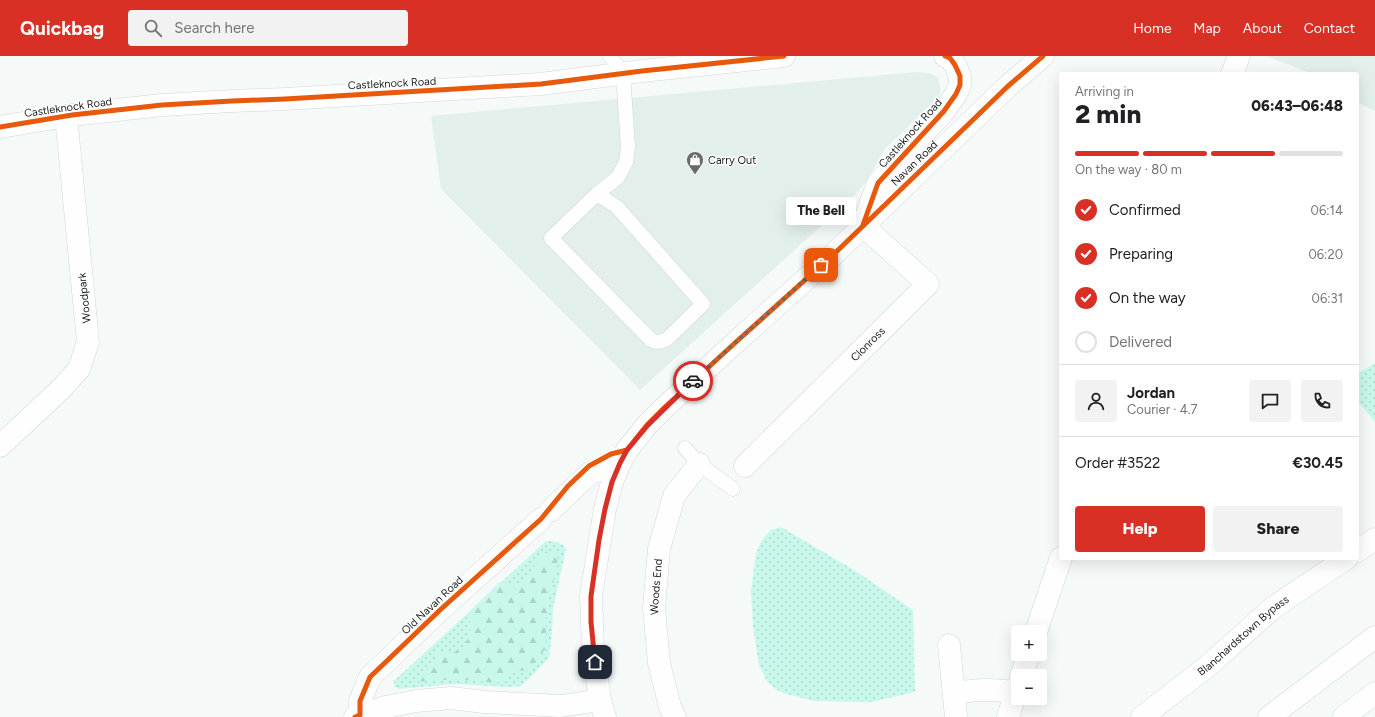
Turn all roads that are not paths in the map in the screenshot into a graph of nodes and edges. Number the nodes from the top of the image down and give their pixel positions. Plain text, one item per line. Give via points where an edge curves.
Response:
1 (610, 56) edge
2 (784, 56) edge
3 (945, 56) edge
4 (1043, 56) edge
5 (1239, 56) edge
6 (1233, 72) edge
7 (623, 73) junction
8 (66, 116) junction
9 (0, 127) edge
10 (597, 194) junction
11 (863, 226) junction
12 (0, 446) edge
13 (692, 456) joint
14 (620, 463) junction
15 (745, 466) dead end
16 (733, 489) dead end
17 (1375, 539) edge
18 (1359, 550) edge
19 (1060, 560) edge
20 (1344, 560) edge
21 (1038, 625) edge
22 (1375, 637) edge
23 (949, 645) dead end
24 (1208, 666) junction
25 (1011, 687) edge
26 (1375, 692) edge
27 (954, 693) junction
28 (1012, 705) edge
29 (602, 708) edge
30 (358, 716) edge
31 (675, 717) edge
32 (956, 717) edge
33 (1008, 717) edge
34 (1142, 717) edge
35 (1153, 717) edge
36 (1269, 717) edge
37 (1344, 717) edge

1 - 7 lane
2 - 7 main road, Castleknock Road
3 - 11 main road, Castleknock Road via 950,58 960,76 956,94 944,111 878,184
4 - 11 main road, Navan Road via 1007,87
5 - 6 main road
7 - 8 main road, Castleknock Road via 541,84 162,105
7 - 10 lane via 628,147 626,162 618,177
8 - 9 main road, Castleknock Road
8 - 12 main road, Woodpark via 88,342 79,369
10 - 10 lane via 551,238 651,340 661,342 703,304 617,206
11 - 14 main road, Navan Road via 665,407 627,450
11 - 15 main road, Clonross via 928,284
13 - 16 lane
13 - 31 main road, Woods End via 674,496 659,549 654,608 659,664
14 - 29 main road, Navan Road via 605,509 591,596 593,649
14 - 30 main road, Old Navan Road via 594,470 585,476 370,677 360,701
17 - 18 main road
19 - 21 main road
20 - 24 main road, Blanchardstown Bypass via 1274,607
22 - 36 main road
23 - 27 main road
24 - 34 main road, Blanchardstown Bypass
24 - 35 main road
25 - 27 main road
26 - 37 main road
27 - 32 main road
28 - 33 main road
29 - 30 main road, Old Navan Road via 450,698 416,701

